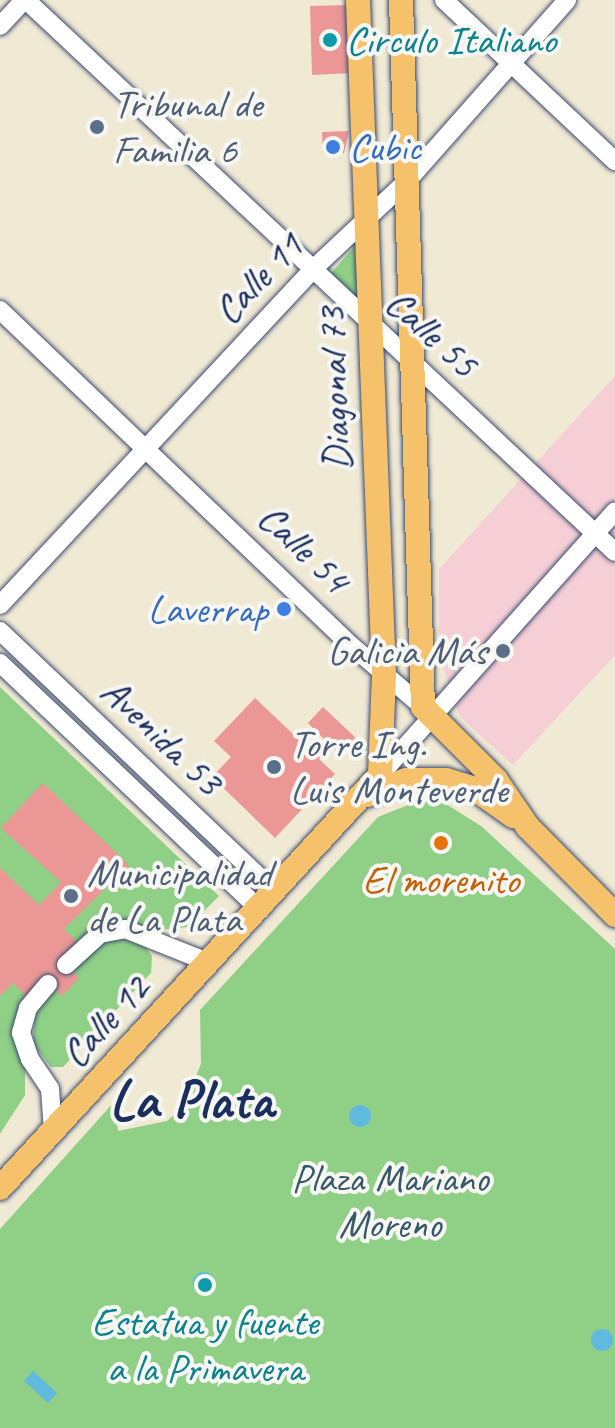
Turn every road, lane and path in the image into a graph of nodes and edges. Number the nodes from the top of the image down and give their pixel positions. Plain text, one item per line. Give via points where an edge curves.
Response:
1 (25, 0) edge
2 (358, 0) edge
3 (401, 0) edge
4 (444, 0) edge
5 (567, 0) edge
6 (0, 26) edge
7 (509, 62) junction
8 (615, 161) edge
9 (408, 180) junction
10 (368, 218) junction
11 (311, 271) junction
12 (0, 310) edge
13 (369, 324) junction
14 (409, 360) junction
15 (147, 450) junction
16 (615, 511) edge
17 (594, 533) junction
18 (615, 552) edge
19 (0, 605) edge
20 (0, 631) edge
21 (0, 663) edge
22 (384, 675) junction
23 (427, 712) junction
24 (380, 775) junction
25 (365, 796) junction
26 (528, 827) junction
27 (268, 901) junction
28 (615, 915) edge
29 (210, 963) junction
30 (66, 965) dead end
31 (48, 984) dead end
32 (53, 1131) junction
33 (0, 1188) edge

1 - 6 street
1 - 11 street, Calle 55
2 - 10 main road, Diagonal 73
3 - 9 main road, Diagonal 73
4 - 7 street
5 - 7 street, Calle 11
7 - 8 street
7 - 9 street, Calle 11
9 - 10 street, Calle 11
9 - 14 main road, Diagonal 73
10 - 11 street, Calle 11
10 - 13 main road, Diagonal 73
11 - 13 street, Calle 55
11 - 15 street, Calle 11
12 - 15 street, Calle 54
13 - 14 street, Calle 55
13 - 22 main road, Diagonal 73
14 - 17 street, Calle 55
14 - 23 main road, Diagonal 73
15 - 19 street, Calle 11
15 - 22 street, Calle 54
16 - 17 street, Calle 12
17 - 18 street, Calle 55
17 - 23 street, Calle 12
20 - 27 street, Avenida 53
21 - 27 street, Avenida 53
22 - 23 street, Calle 54
22 - 24 main road, Diagonal 73
23 - 24 street, Calle 12
23 - 26 main road, Calle 54 via 496,780
24 - 25 main road, Calle 12
25 - 26 main road via 406,780 446,780 475,789
25 - 27 main road, Calle 12
26 - 28 main road, Calle 54
27 - 29 main road, Calle 12
29 - 30 street via 125,929 100,934
29 - 32 main road, Calle 12
31 - 32 street via 28,1008 21,1033 50,1089
32 - 33 main road, Calle 12

